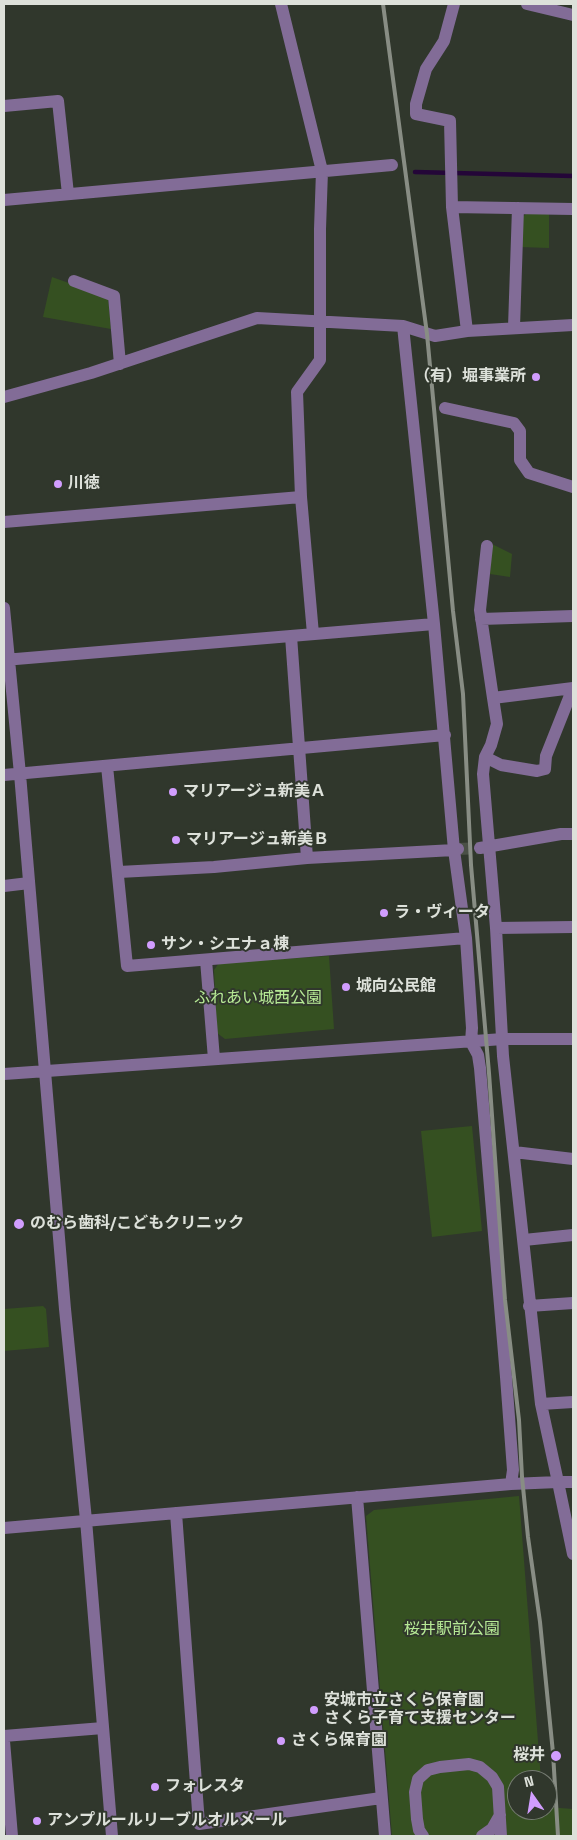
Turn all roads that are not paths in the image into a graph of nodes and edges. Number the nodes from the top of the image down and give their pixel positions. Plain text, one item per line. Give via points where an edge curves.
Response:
1 (281, 4) edge
2 (454, 4) edge
3 (527, 4) edge
4 (573, 15) edge
5 (4, 106) edge
6 (392, 165) dead end
7 (322, 171) junction
8 (68, 194) junction
9 (4, 200) edge
10 (452, 206) junction
11 (518, 208) junction
12 (573, 209) edge
13 (74, 281) dead end
14 (318, 321) junction
15 (573, 325) edge
16 (403, 326) junction
17 (514, 327) junction
18 (467, 330) junction
19 (120, 364) junction
20 (4, 397) edge
21 (444, 408) dead end
22 (573, 487) edge
23 (301, 497) junction
24 (4, 522) edge
25 (487, 546) dead end
26 (4, 608) edge
27 (573, 616) edge
28 (481, 619) junction
29 (434, 624) junction
30 (313, 634) junction
31 (291, 636) junction
32 (6, 660) edge
33 (573, 688) edge
34 (493, 698) junction
35 (445, 735) junction
36 (299, 748) junction
37 (485, 757) junction
38 (107, 766) junction
39 (20, 774) junction
40 (4, 775) edge
41 (573, 834) edge
42 (484, 847) junction
43 (456, 850) junction
44 (307, 858) junction
45 (119, 872) junction
46 (29, 883) junction
47 (4, 886) edge
48 (573, 927) edge
49 (496, 928) junction
50 (466, 938) junction
51 (206, 960) junction
52 (503, 1039) junction
53 (573, 1039) edge
54 (471, 1042) junction
55 (214, 1059) junction
56 (45, 1070) junction
57 (4, 1074) edge
58 (514, 1152) junction
59 (573, 1160) edge
60 (573, 1235) edge
61 (524, 1240) junction
62 (573, 1303) edge
63 (529, 1306) junction
64 (573, 1402) edge
65 (541, 1404) junction
66 (558, 1482) junction
67 (573, 1482) edge
68 (511, 1484) junction
69 (357, 1497) junction
70 (176, 1513) junction
71 (86, 1520) junction
72 (4, 1528) edge
73 (573, 1554) edge
74 (103, 1728) junction
75 (4, 1736) edge
76 (4, 1741) edge
77 (381, 1798) junction
78 (500, 1815) junction
79 (9, 1834) edge
80 (112, 1836) edge
81 (385, 1836) edge
82 (423, 1836) edge
83 (482, 1836) edge
84 (501, 1836) edge

1 - 7 street
2 - 10 street via 444,41 426,69 416,104 416,114 450,121
3 - 4 street
5 - 8 street via 58,101
6 - 7 street
7 - 8 street
7 - 14 street
8 - 9 street
10 - 11 street
10 - 18 street
11 - 12 street
11 - 17 street
13 - 19 street via 114,296
14 - 16 street
14 - 19 street via 257,318
14 - 23 street via 320,360 297,392
15 - 17 street
16 - 18 street via 436,336
16 - 29 street
17 - 18 street
19 - 20 street
21 - 22 street via 514,423 520,431 520,460 529,473
23 - 24 street
23 - 30 street
25 - 28 street
26 - 32 street
27 - 28 street
28 - 34 street
29 - 30 street
29 - 35 street
30 - 31 street
31 - 32 street
31 - 36 street
32 - 39 street
33 - 34 street
33 - 37 street via 546,756 545,768 537,770 501,765
34 - 37 street via 497,724
35 - 36 street
35 - 43 street
36 - 38 street
36 - 44 street
37 - 42 street
38 - 39 street
38 - 45 street
39 - 40 street
39 - 46 street
41 - 42 street
42 - 49 street
43 - 44 street
43 - 50 street
44 - 45 street
45 - 51 street via 127,966
46 - 47 street
46 - 56 street
48 - 49 street
49 - 52 street
50 - 51 street
50 - 54 street
51 - 55 street
52 - 53 street
52 - 54 street
52 - 58 street via 502,1056
54 - 55 street
54 - 68 street via 480,1068 508,1396
55 - 56 street
56 - 57 street
56 - 71 street
58 - 59 street
58 - 61 street
60 - 61 street
61 - 63 street
62 - 63 street
63 - 65 street
64 - 65 street
65 - 66 street
66 - 67 street
66 - 68 street
66 - 73 street
68 - 69 street
69 - 70 street
69 - 77 street
70 - 71 street
70 - 77 street via 199,1824
71 - 72 street
71 - 74 street
74 - 75 street
74 - 80 street
76 - 79 street
77 - 81 street
78 - 82 street via 498,1787 480,1767 469,1764 428,1770 418,1779 415,1792 419,1830
78 - 83 street via 492,1829
78 - 84 street

